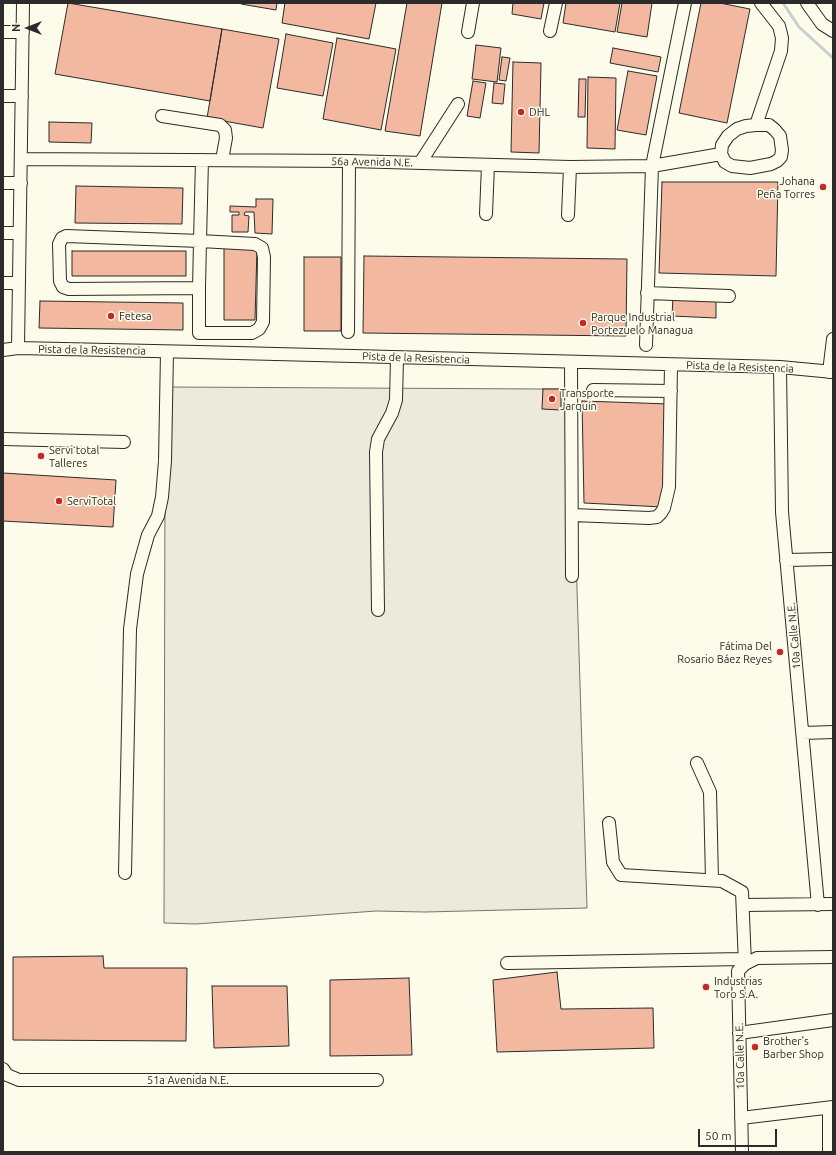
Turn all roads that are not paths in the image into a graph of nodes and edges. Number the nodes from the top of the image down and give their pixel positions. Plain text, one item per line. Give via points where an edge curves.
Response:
1 (23, 3) edge
2 (473, 3) edge
3 (556, 3) edge
4 (685, 3) edge
5 (761, 3) edge
6 (811, 5) edge
7 (550, 31) dead end
8 (833, 31) edge
9 (3, 32) edge
10 (22, 32) junction
11 (468, 32) dead end
12 (3, 96) edge
13 (22, 96) junction
14 (458, 104) dead end
15 (162, 116) dead end
16 (756, 124) junction
17 (721, 154) junction
18 (22, 159) junction
19 (202, 160) junction
20 (222, 160) junction
21 (349, 161) junction
22 (420, 163) junction
23 (488, 165) junction
24 (652, 166) junction
25 (570, 167) junction
26 (3, 183) edge
27 (21, 183) junction
28 (486, 214) dead end
29 (568, 215) dead end
30 (3, 233) edge
31 (19, 233) junction
32 (200, 241) junction
33 (3, 283) edge
34 (19, 283) junction
35 (199, 288) junction
36 (647, 293) junction
37 (729, 296) dead end
38 (348, 332) dead end
39 (833, 339) edge
40 (646, 345) dead end
41 (18, 348) junction
42 (3, 350) edge
43 (167, 352) junction
44 (396, 358) junction
45 (571, 362) junction
46 (671, 365) junction
47 (780, 367) junction
48 (832, 372) edge
49 (593, 390) dead end
50 (671, 391) junction
51 (3, 439) edge
52 (124, 442) dead end
53 (572, 515) junction
54 (833, 559) edge
55 (786, 560) junction
56 (572, 576) dead end
57 (378, 610) dead end
58 (833, 732) edge
59 (802, 733) junction
60 (697, 762) dead end
61 (609, 823) dead end
62 (124, 873) dead end
63 (712, 880) junction
64 (818, 904) junction
65 (833, 904) edge
66 (743, 905) junction
67 (833, 957) edge
68 (745, 961) junction
69 (507, 963) dead end
70 (833, 1020) edge
71 (739, 1033) junction
72 (3, 1069) edge
73 (378, 1080) dead end
74 (831, 1108) edge
75 (741, 1118) junction
76 (742, 1152) edge
77 (829, 1152) edge

1 - 10 street
2 - 11 street
3 - 7 street
4 - 24 street
5 - 16 street via 779,26 782,38 781,51
6 - 8 street via 822,24
9 - 10 street
10 - 13 street
12 - 13 street
13 - 18 street
14 - 22 street
15 - 20 street via 220,125 226,130
16 - 17 street via 737,129 728,136 722,145
16 - 17 street via 769,125 780,136 782,150 777,161 757,167 732,166 725,162
17 - 24 street, 56a Avenida N.E.
18 - 19 street, 56a Avenida N.E.
18 - 27 street
19 - 20 street, 56a Avenida N.E.
19 - 32 street
20 - 21 street, 56a Avenida N.E.
21 - 22 street, 56a Avenida N.E.
21 - 38 street
22 - 23 street, 56a Avenida N.E.
23 - 25 street, 56a Avenida N.E.
23 - 28 street
24 - 25 street, 56a Avenida N.E.
24 - 36 street
25 - 29 street
26 - 27 street
27 - 31 street
30 - 31 street
31 - 34 street
32 - 35 street
32 - 35 street via 255,244 262,248 263,322 259,329 252,333 198,333
32 - 35 street via 66,236 59,244 60,281 63,287
33 - 34 street
34 - 41 street
36 - 37 street
36 - 40 street
39 - 48 street
41 - 42 street, Pista de la Resistencia
41 - 43 street, Pista de la Resistencia
43 - 44 street, Pista de la Resistencia
43 - 62 street via 162,497 158,516 148,535 137,574 130,629
44 - 45 street, Pista de la Resistencia
44 - 57 street via 396,400 378,439 376,452
45 - 46 street, Pista de la Resistencia
45 - 53 street
46 - 47 street, Pista de la Resistencia
46 - 50 street
47 - 48 street, Pista de la Resistencia
47 - 55 street, 10a Calle N.E. via 782,512
49 - 50 street
50 - 53 street via 669,487 661,513 657,517 649,518
51 - 52 street
53 - 56 street
54 - 55 street
55 - 59 street, 10a Calle N.E.
58 - 59 street
59 - 64 street, 10a Calle N.E.
60 - 63 street via 710,792
61 - 63 street via 613,862 622,875
63 - 66 street via 722,881 742,892
64 - 65 street
64 - 66 street
66 - 68 street
67 - 68 street via 757,958
68 - 69 street
68 - 71 street, 10a Calle N.E. via 738,971
70 - 71 street
71 - 75 street, 10a Calle N.E.
72 - 73 street, 51a Avenida N.E. via 7,1075 19,1080
74 - 75 street
74 - 77 street
75 - 76 street, 10a Calle N.E.

